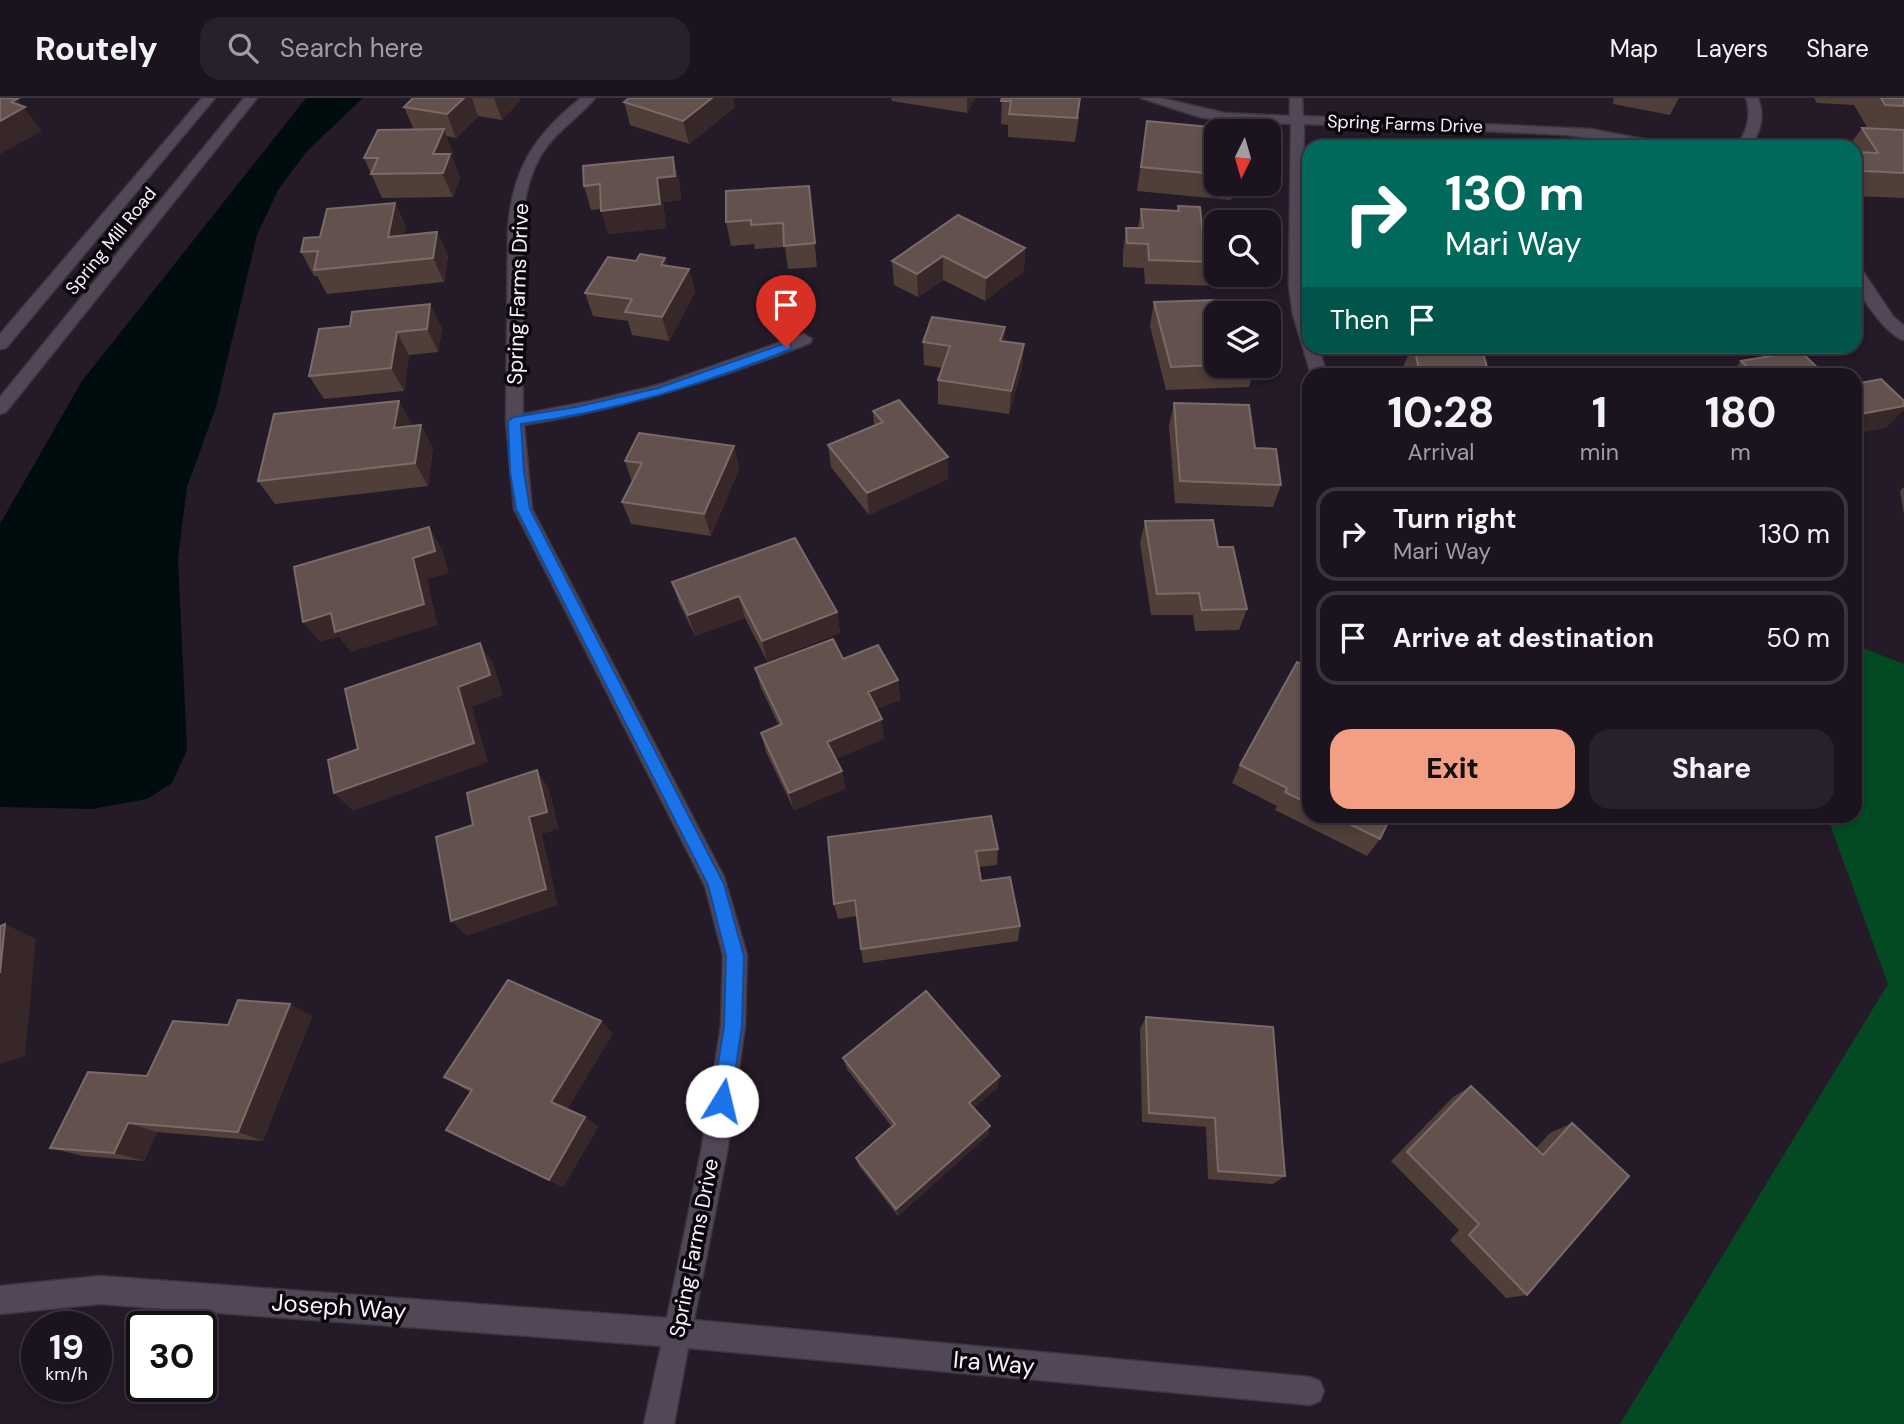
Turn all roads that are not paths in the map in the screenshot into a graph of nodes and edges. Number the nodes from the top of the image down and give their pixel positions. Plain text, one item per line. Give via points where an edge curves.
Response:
1 (209, 98) edge
2 (251, 98) edge
3 (589, 98) edge
4 (1147, 98) edge
5 (1296, 98) edge
6 (1752, 98) edge
7 (1297, 120) junction
8 (1628, 140) edge
9 (1748, 140) edge
10 (1862, 281) edge
11 (1302, 325) edge
12 (1904, 335) edge
13 (804, 339) dead end
14 (0, 344) edge
15 (0, 408) edge
16 (514, 421) junction
17 (0, 1300) edge
18 (678, 1332) junction
19 (1310, 1391) dead end
20 (659, 1424) edge

1 - 14 street, Spring Mill Road
2 - 15 street, Spring Mill Road
3 - 16 street, Spring Farms Drive via 559,123 526,170 517,214
4 - 7 street, Spring Farms Drive via 1199,113
5 - 7 street
6 - 9 street via 1757,119
7 - 8 street, Spring Farms Drive via 1544,130
7 - 11 street via 1296,273
10 - 12 street via 1887,320
13 - 16 street via 660,392
16 - 18 street, Spring Farms Drive via 523,509 716,884 735,956 733,1026 714,1152
17 - 18 street, Joseph Way via 100,1290
18 - 19 street, Ira Way
18 - 20 street, Spring Farms Drive

